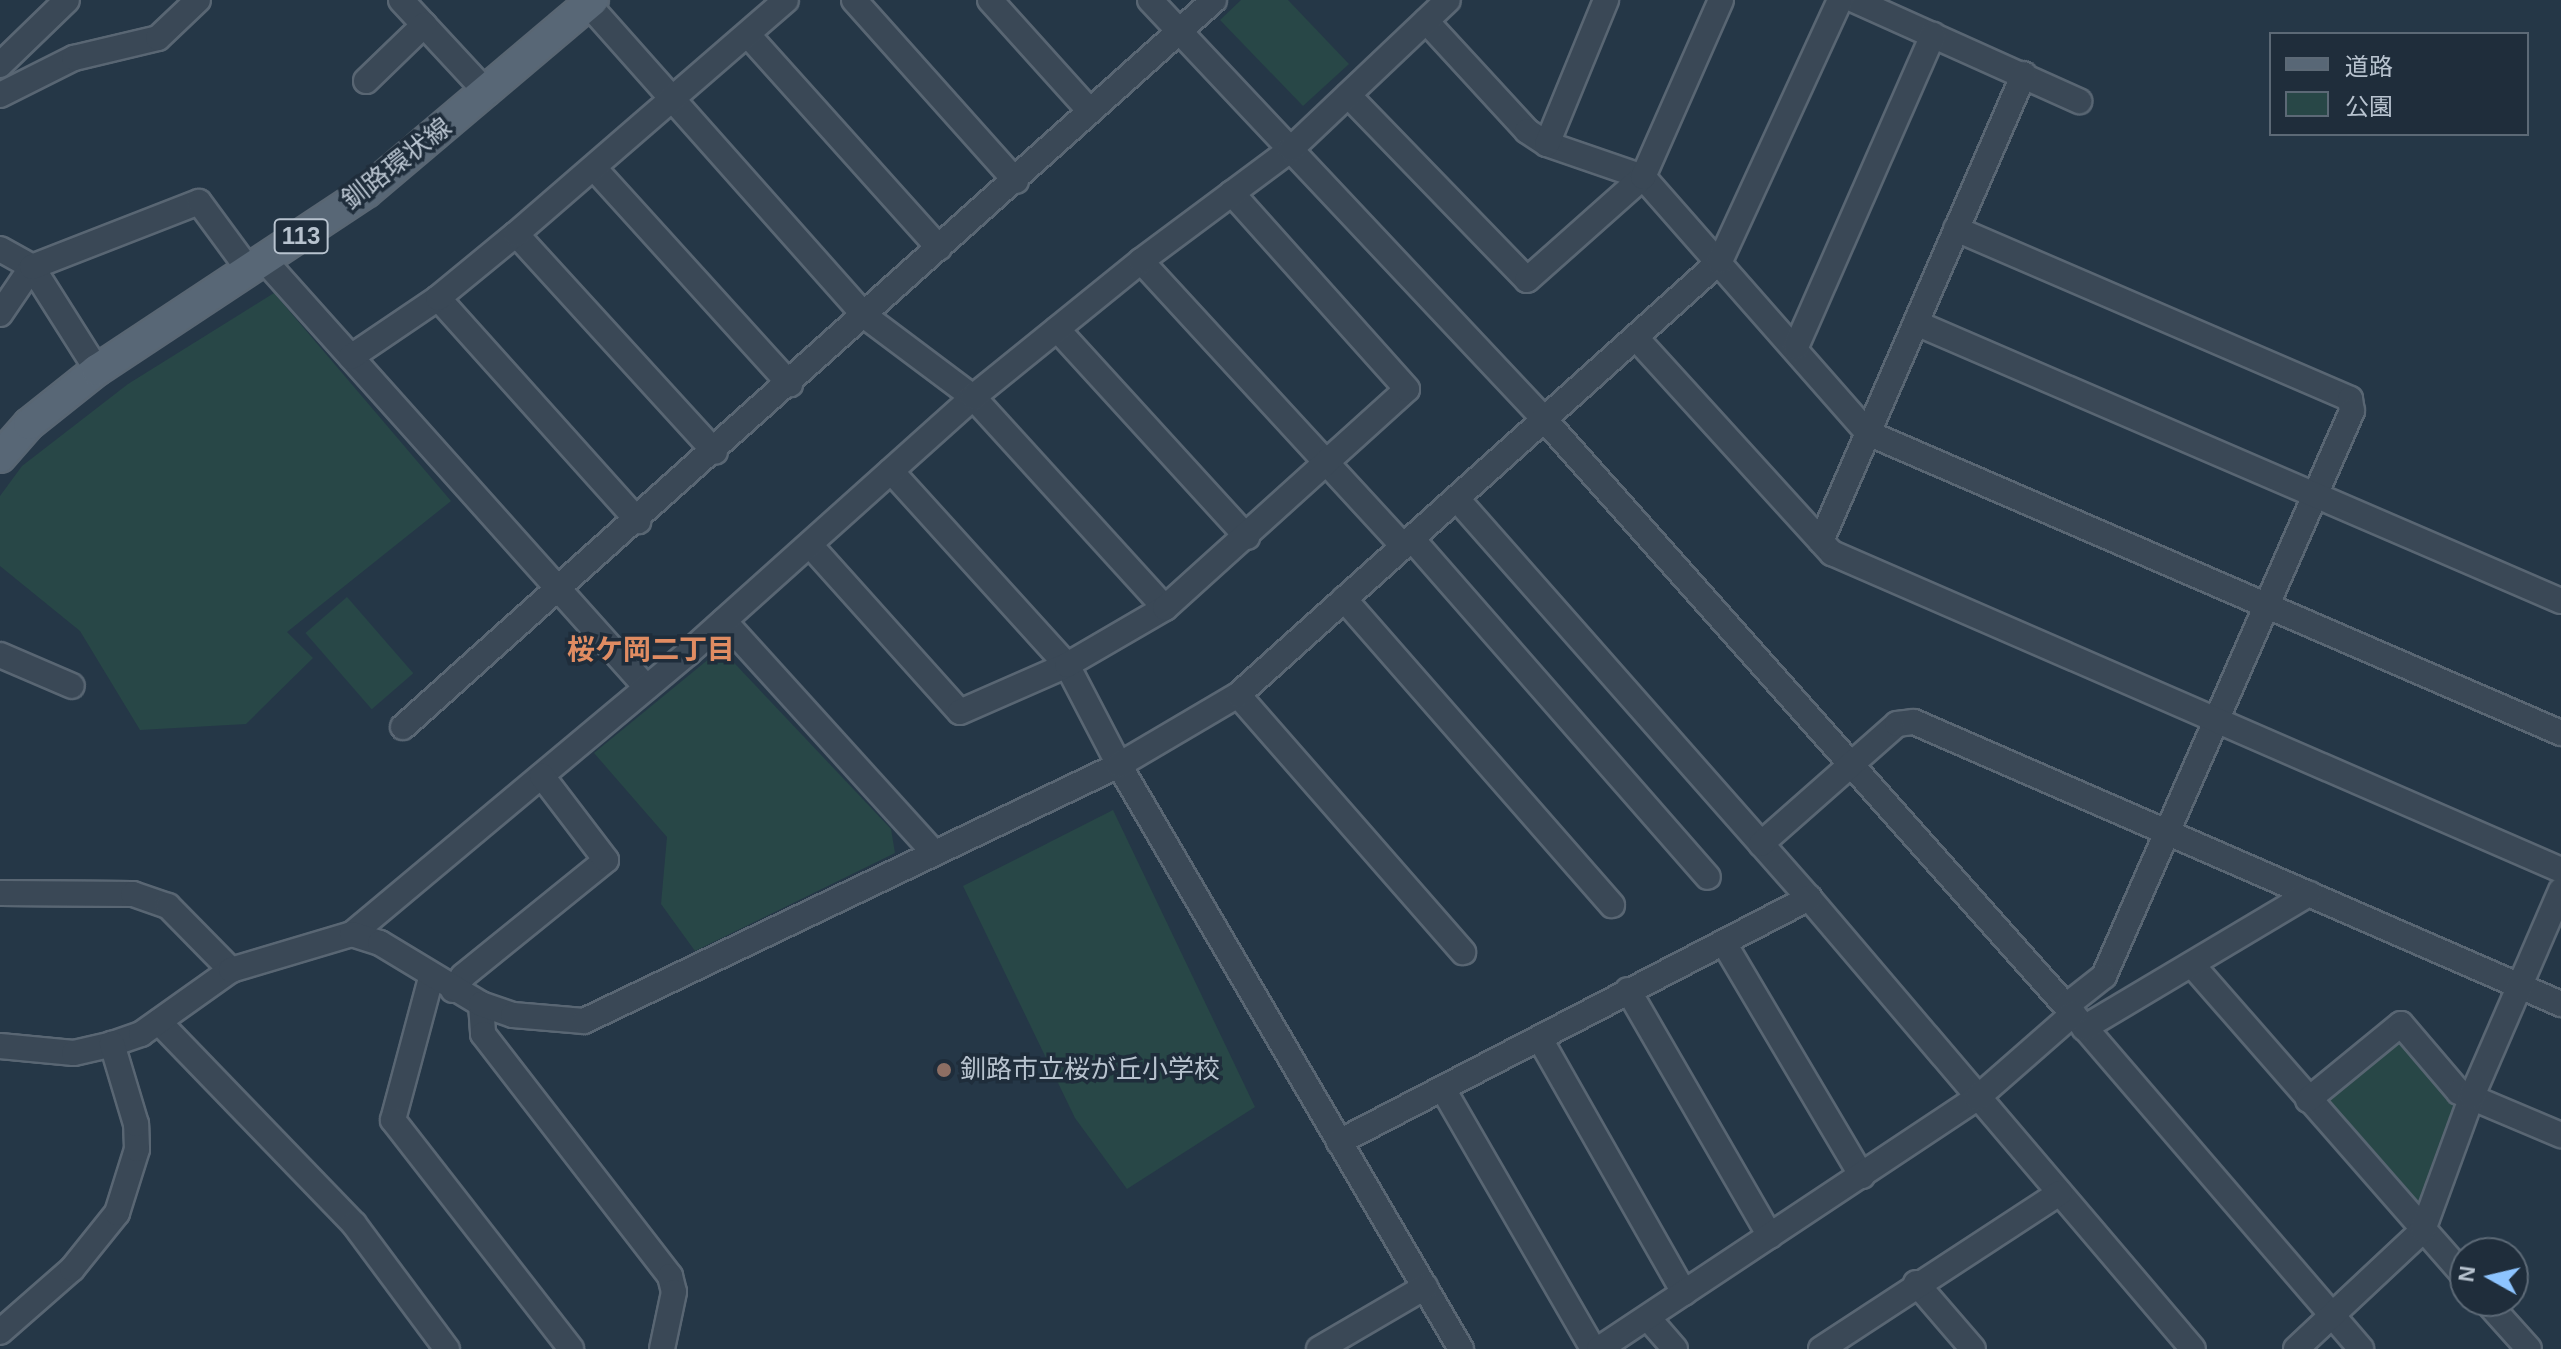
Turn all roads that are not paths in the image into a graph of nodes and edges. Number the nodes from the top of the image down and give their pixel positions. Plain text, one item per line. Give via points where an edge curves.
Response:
1 (67, 0) edge
2 (198, 0) edge
3 (786, 0) edge
4 (854, 0) edge
5 (990, 0) edge
6 (1150, 0) edge
7 (1214, 0) edge
8 (1448, 0) edge
9 (1606, 0) edge
10 (1721, 0) edge
11 (1840, 0) edge
12 (1854, 0) edge
13 (406, 2) edge
14 (590, 2) edge
15 (1426, 21) junction
16 (424, 25) junction
17 (1181, 32) junction
18 (748, 35) junction
19 (1933, 35) junction
20 (0, 65) edge
21 (2024, 74) junction
22 (366, 81) dead end
23 (487, 93) junction
24 (0, 95) edge
25 (1348, 95) junction
26 (2079, 101) dead end
27 (670, 102) junction
28 (1090, 111) junction
29 (1547, 144) junction
30 (1291, 149) junction
31 (594, 168) junction
32 (1643, 177) junction
33 (1016, 181) junction
34 (1232, 193) junction
35 (1956, 229) junction
36 (516, 234) junction
37 (939, 248) junction
38 (0, 249) edge
39 (1141, 261) junction
40 (1720, 261) junction
41 (257, 266) junction
42 (32, 267) junction
43 (438, 298) junction
44 (0, 314) edge
45 (865, 316) junction
46 (1916, 323) junction
47 (1057, 329) junction
48 (1637, 339) junction
49 (1796, 347) junction
50 (351, 357) junction
51 (97, 370) junction
52 (790, 384) junction
53 (973, 397) junction
54 (1544, 419) junction
55 (1868, 433) junction
56 (715, 452) junction
57 (0, 457) edge
58 (1328, 463) junction
59 (891, 471) junction
60 (2316, 496) junction
61 (1457, 499) junction
62 (638, 521) junction
63 (1247, 537) junction
64 (1821, 541) junction
65 (1407, 542) junction
66 (810, 545) junction
67 (560, 591) junction
68 (1344, 599) junction
69 (2561, 601) edge
70 (2267, 604) junction
71 (1165, 608) junction
72 (724, 621) junction
73 (0, 655) edge
74 (1067, 665) junction
75 (72, 686) dead end
76 (646, 687) junction
77 (1238, 695) junction
78 (2216, 722) junction
79 (403, 727) dead end
80 (2561, 733) edge
81 (1119, 765) junction
82 (1849, 766) junction
83 (542, 776) junction
84 (2168, 834) junction
85 (1761, 844) junction
86 (934, 853) junction
87 (2561, 870) edge
88 (1708, 877) dead end
89 (2561, 890) edge
90 (0, 893) edge
91 (2309, 894) junction
92 (1809, 898) junction
93 (1612, 905) dead end
94 (352, 934) junction
95 (1724, 943) junction
96 (1463, 952) dead end
97 (2194, 967) junction
98 (231, 970) junction
99 (431, 978) junction
100 (2519, 986) junction
101 (453, 990) junction
102 (1628, 990) junction
103 (481, 1004) junction
104 (2561, 1004) edge
105 (2075, 1016) junction
106 (159, 1022) junction
107 (1540, 1039) junction
108 (112, 1044) junction
109 (0, 1046) edge
110 (1443, 1089) junction
111 (2472, 1096) junction
112 (1977, 1098) junction
113 (2308, 1100) junction
114 (2561, 1135) edge
115 (1339, 1142) junction
116 (1862, 1176) junction
117 (2059, 1193) junction
118 (2423, 1230) junction
119 (1770, 1236) junction
120 (2449, 1259) edge
121 (1916, 1283) junction
122 (1425, 1287) junction
123 (1684, 1293) junction
124 (2332, 1316) junction
125 (2500, 1317) edge
126 (1648, 1318) junction
127 (0, 1332) edge
128 (447, 1349) edge
129 (571, 1349) edge
130 (662, 1349) edge
131 (1319, 1349) edge
132 (1461, 1349) edge
133 (1596, 1349) edge
134 (1675, 1349) edge
135 (1821, 1349) edge
136 (1973, 1349) edge
137 (2193, 1349) edge
138 (2296, 1349) edge
139 (2361, 1349) edge
140 (2529, 1349) edge

1 - 20 street
2 - 24 street via 158,38 74,58
3 - 18 street
4 - 33 street
5 - 28 street
6 - 17 street
7 - 17 street
8 - 15 street
9 - 29 street
10 - 32 street
11 - 40 street
12 - 19 street
13 - 16 street
14 - 23 main road, 釧路環状線 / 113
14 - 27 street
15 - 25 street
15 - 29 street via 1527,131
16 - 22 street
16 - 23 street
17 - 28 street
17 - 30 street
18 - 27 street
18 - 37 street
19 - 21 street
19 - 49 street
21 - 26 street
21 - 35 street
23 - 41 main road, 釧路環状線 / 113 via 366,192
25 - 30 street
25 - 32 street via 1527,280
27 - 31 street
27 - 45 street
28 - 33 street
29 - 32 street
30 - 34 street
30 - 54 street
31 - 36 street
31 - 52 street
32 - 40 street
33 - 37 street
34 - 39 street
34 - 58 street via 1407,389
35 - 46 street
35 - 60 street via 2350,399 2352,411
36 - 43 street
36 - 56 street
37 - 45 street
38 - 42 street
39 - 47 street
39 - 58 street
40 - 48 street
40 - 49 street
41 - 42 street via 199,202
41 - 50 street
41 - 51 main road, 釧路環状線 / 113
42 - 44 street
42 - 51 street
43 - 50 street
43 - 62 street
45 - 52 street
45 - 53 street
46 - 55 street
46 - 60 street
47 - 53 street
47 - 63 street
48 - 54 street
48 - 64 street
49 - 55 street
50 - 67 street
51 - 57 main road, 釧路環状線 / 113 via 29,424
52 - 56 street
53 - 59 street
53 - 71 street
54 - 61 street
54 - 82 street
55 - 64 street
55 - 70 street
56 - 62 street
58 - 63 street
58 - 65 street
59 - 66 street
59 - 74 street
60 - 69 street
60 - 70 street
61 - 65 street
61 - 85 street
62 - 67 street
63 - 71 street
64 - 78 street via 1832,553
65 - 68 street
65 - 88 street
66 - 72 street
66 - 74 street via 960,712
67 - 76 street
67 - 79 street
68 - 77 street
68 - 93 street
70 - 78 street
70 - 80 street
71 - 74 street
72 - 76 street
72 - 86 street
73 - 75 street
74 - 81 street
76 - 83 street
77 - 81 street
77 - 96 street
78 - 84 street
78 - 87 street
81 - 86 street
81 - 115 street
82 - 84 street via 1897,724 1914,722
82 - 85 street
82 - 105 street
83 - 94 street
83 - 101 street via 606,860 463,976
84 - 91 street
84 - 105 street via 2104,976
85 - 92 street
86 - 103 street via 584,1021 513,1015
89 - 100 street
90 - 98 street via 133,894 168,906
91 - 97 street
91 - 100 street
92 - 95 street
92 - 112 street
94 - 98 street
94 - 99 street via 380,943
95 - 102 street
95 - 116 street
97 - 105 street
97 - 113 street
98 - 106 street
99 - 101 street
99 - 129 street via 393,1120
100 - 104 street
100 - 111 street
101 - 103 street
102 - 107 street
102 - 119 street
103 - 130 street via 483,1034 670,1276 674,1292
105 - 112 street
105 - 124 street
106 - 108 street
106 - 128 street via 354,1224
107 - 110 street
107 - 123 street
108 - 109 street via 74,1053
108 - 127 street via 136,1137 131,1177 117,1213 72,1269
110 - 115 street
110 - 133 street
111 - 113 street via 2459,1092 2401,1024
111 - 114 street
111 - 118 street
112 - 116 street
112 - 117 street
113 - 118 street
115 - 122 street
116 - 119 street
117 - 121 street
117 - 137 street
118 - 120 street
118 - 124 street
119 - 123 street
121 - 135 street
121 - 136 street
122 - 131 street
122 - 132 street
123 - 126 street
124 - 138 street
124 - 139 street
125 - 140 street
126 - 133 street
126 - 134 street

